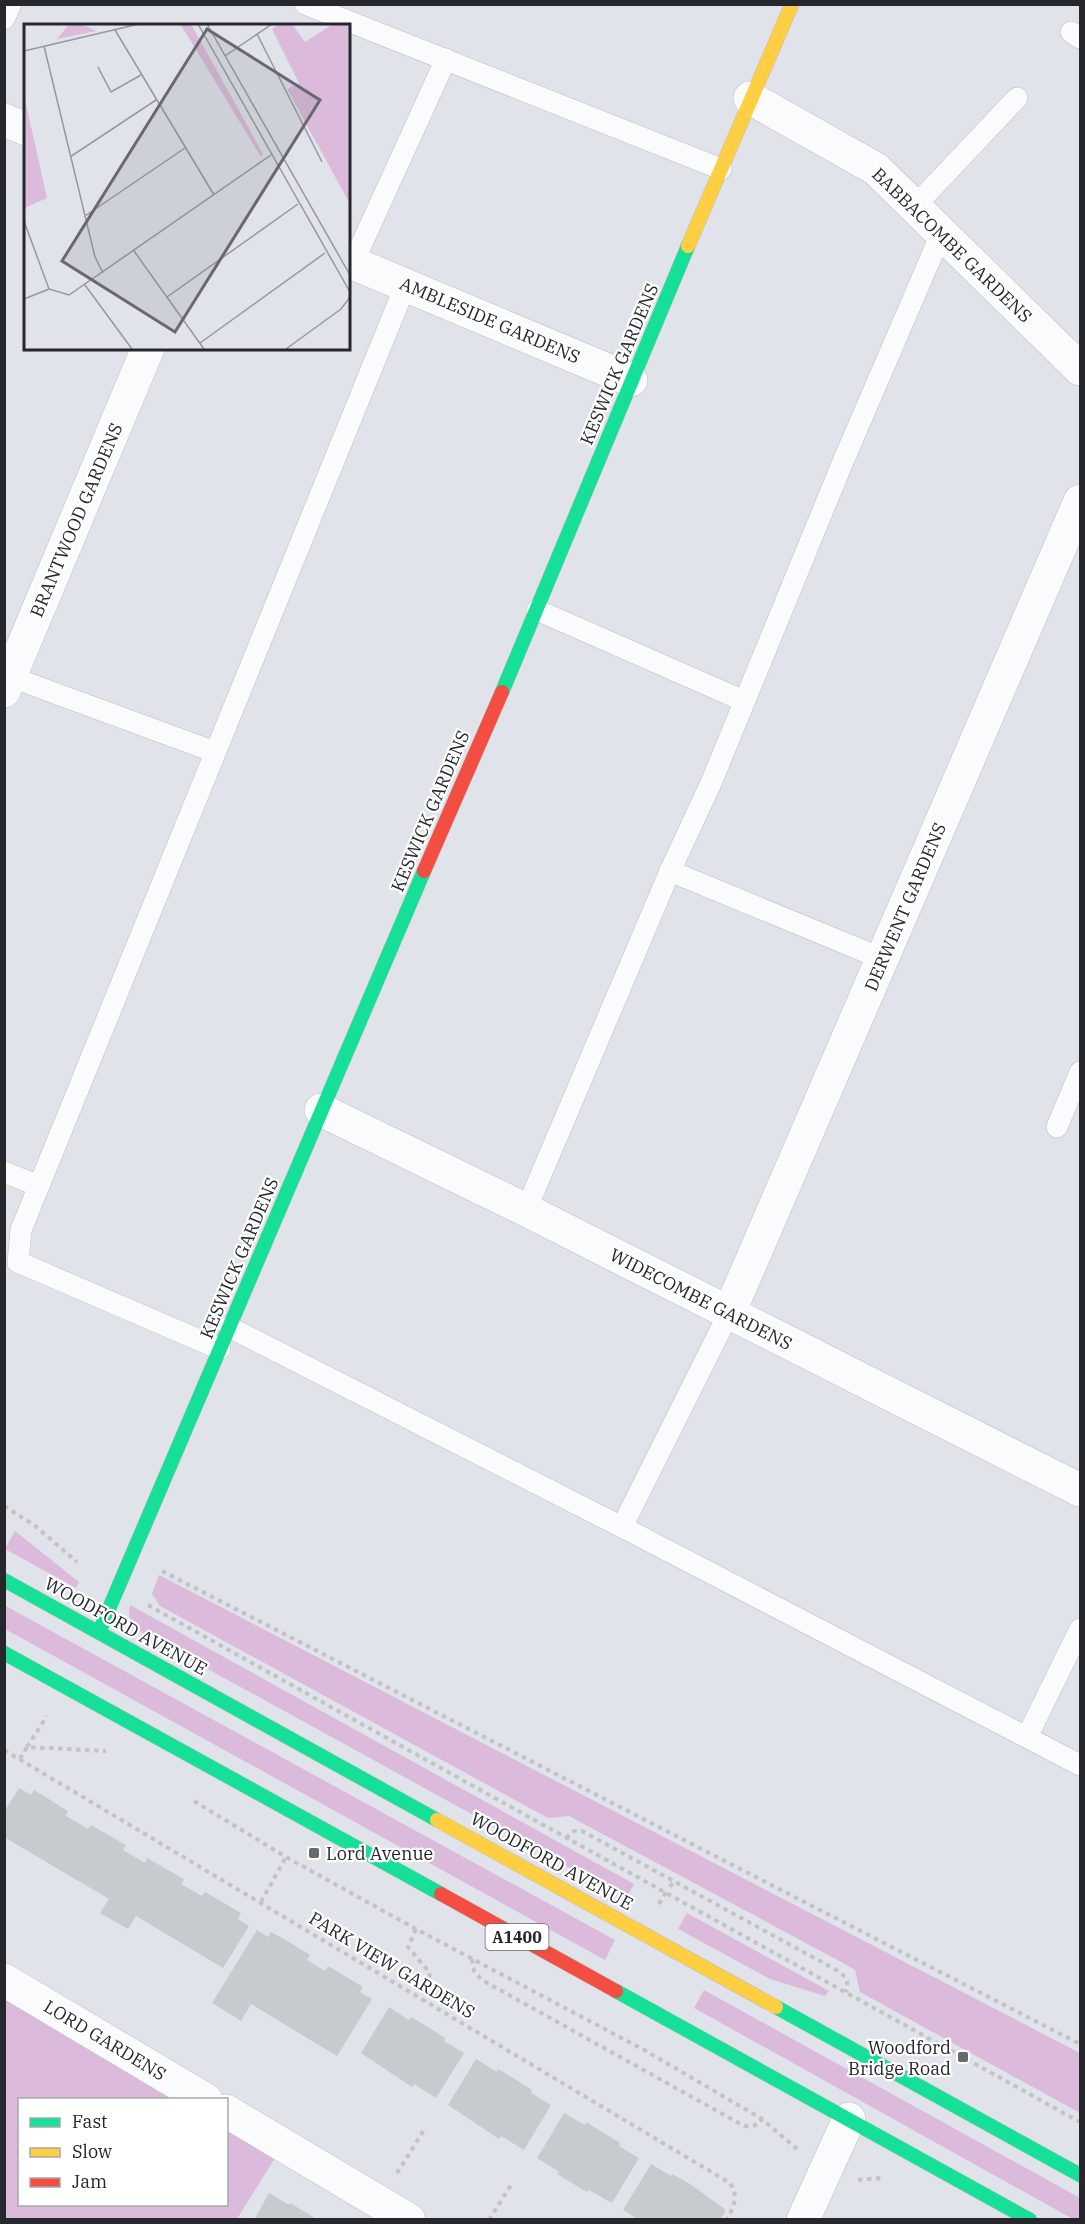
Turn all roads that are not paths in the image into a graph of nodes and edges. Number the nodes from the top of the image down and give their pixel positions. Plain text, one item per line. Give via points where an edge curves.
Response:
1 (11, 4) edge
2 (306, 4) edge
3 (792, 4) edge
4 (4, 19) edge
5 (446, 59) junction
6 (750, 98) junction
7 (1017, 98) dead end
8 (4, 120) edge
9 (24, 128) edge
10 (720, 169) junction
11 (914, 207) junction
12 (942, 234) junction
13 (351, 262) edge
14 (406, 284) junction
15 (147, 350) edge
16 (1080, 369) edge
17 (631, 380) junction
18 (1080, 501) edge
19 (537, 610) junction
20 (8, 684) edge
21 (744, 701) junction
22 (215, 752) junction
23 (670, 871) junction
24 (883, 959) junction
25 (1080, 1072) edge
26 (321, 1110) junction
27 (1057, 1127) dead end
28 (4, 1172) edge
29 (39, 1186) junction
30 (526, 1210) junction
31 (729, 1313) junction
32 (229, 1327) junction
33 (220, 1349) junction
34 (1080, 1490) edge
35 (622, 1527) junction
36 (4, 1580) edge
37 (1080, 1629) edge
38 (99, 1632) junction
39 (4, 1653) edge
40 (1027, 1737) junction
41 (1080, 1765) edge
42 (4, 1980) edge
43 (203, 2098) edge
44 (228, 2112) edge
45 (849, 2119) junction
46 (1080, 2175) edge
47 (409, 2220) edge
48 (804, 2220) edge
49 (1030, 2220) edge

1 - 4 lane
2 - 5 lane
3 - 6 main road, KESWICK GARDENS
5 - 10 lane
5 - 13 lane
6 - 10 main road, KESWICK GARDENS
6 - 11 street, BABBACOMBE GARDENS via 876,169
7 - 11 lane
8 - 9 street
10 - 17 main road, KESWICK GARDENS
11 - 12 street, BABBACOMBE GARDENS
12 - 16 street, BABBACOMBE GARDENS
12 - 21 lane
13 - 14 street, AMBLESIDE GARDENS
14 - 17 street, AMBLESIDE GARDENS
14 - 22 lane
15 - 20 street, BRANTWOOD GARDENS
17 - 19 main road, KESWICK GARDENS
18 - 24 street, DERWENT GARDENS
19 - 21 lane
19 - 26 main road, KESWICK GARDENS
20 - 22 lane
21 - 23 lane
22 - 29 lane
23 - 24 lane
23 - 30 lane
24 - 31 street, DERWENT GARDENS
25 - 27 lane
26 - 30 street, WIDECOMBE GARDENS
26 - 32 main road, KESWICK GARDENS
28 - 29 lane
29 - 33 lane via 21,1230 18,1262
30 - 31 street, WIDECOMBE GARDENS
31 - 34 street, WIDECOMBE GARDENS
31 - 35 lane
32 - 33 main road, KESWICK GARDENS
32 - 35 lane
33 - 38 main road, KESWICK GARDENS
35 - 40 lane
36 - 38 main road, WOODFORD AVENUE
37 - 40 lane
38 - 46 main road, WOODFORD AVENUE
39 - 45 main road, A1400
40 - 41 lane
42 - 43 street, LORD GARDENS
44 - 47 street
45 - 48 street
45 - 49 main road, A1400

